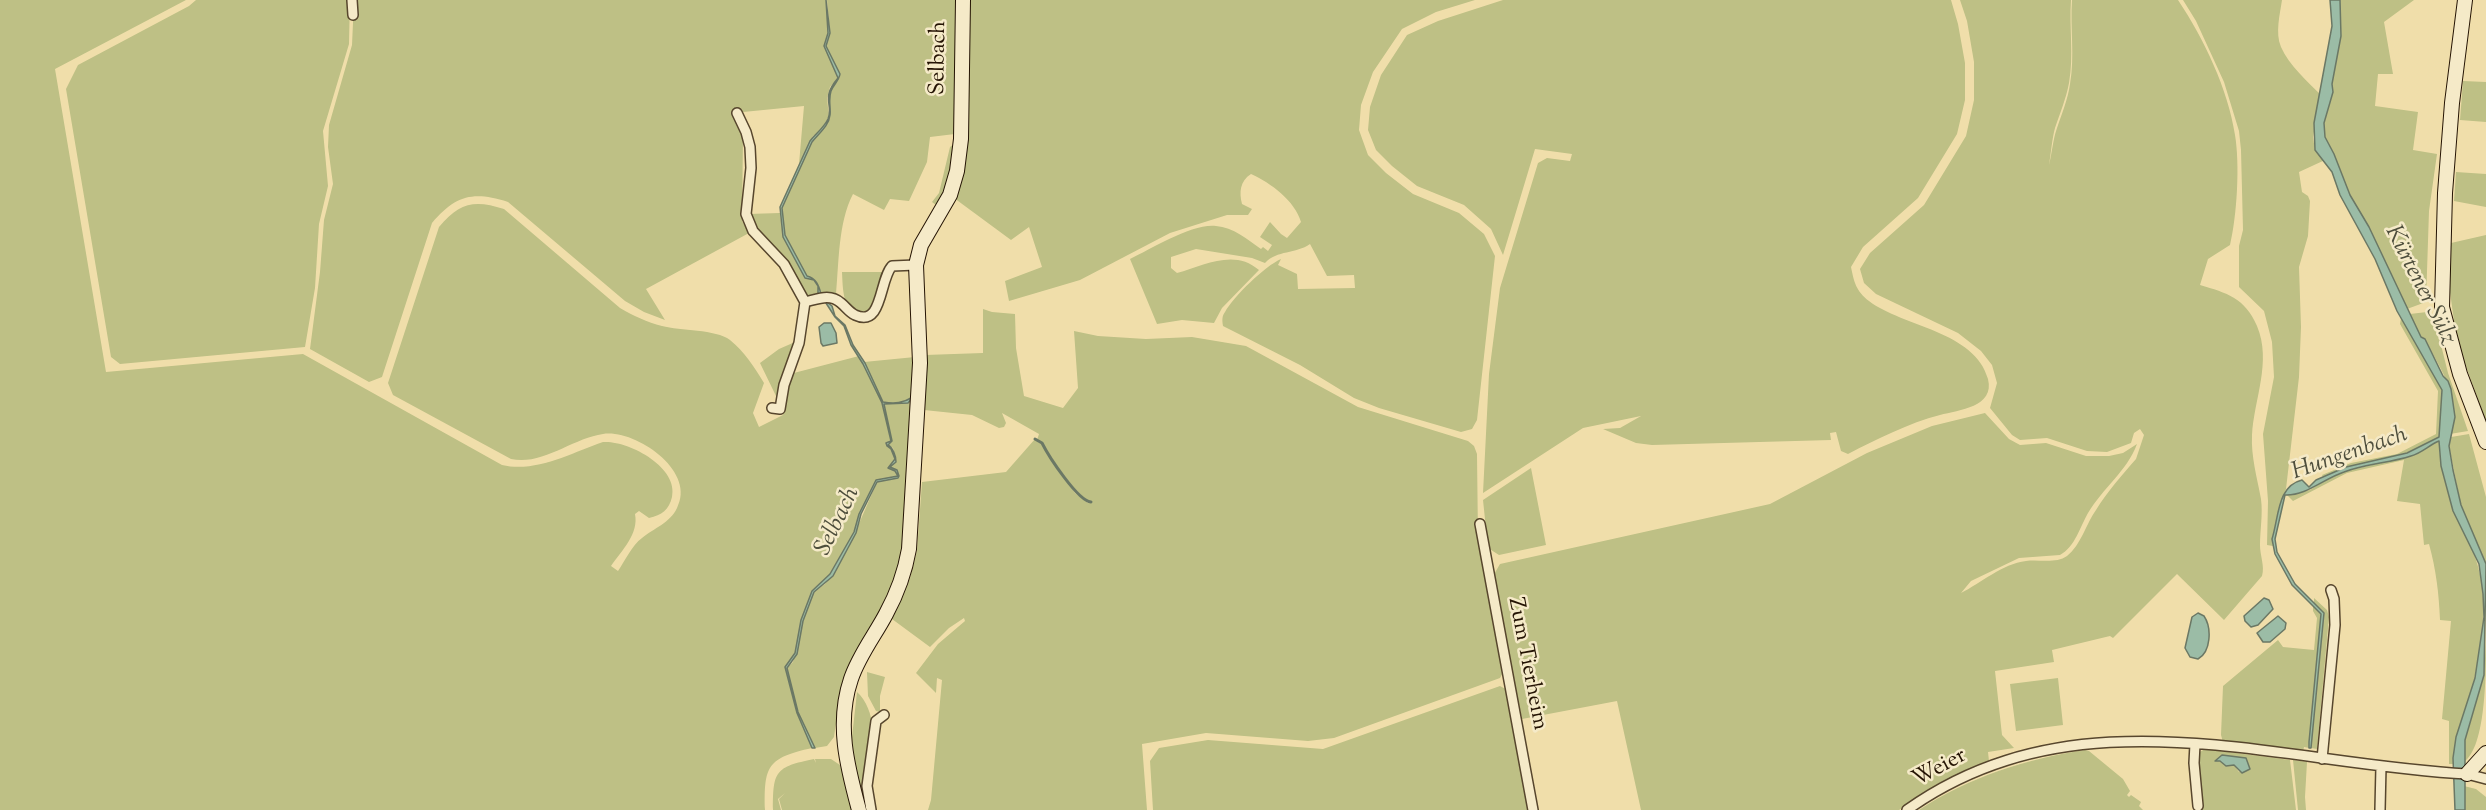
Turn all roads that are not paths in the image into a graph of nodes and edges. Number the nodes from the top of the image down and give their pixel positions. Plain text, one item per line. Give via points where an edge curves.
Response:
1 (352, 0) edge
2 (963, 0) edge
3 (2465, 0) edge
4 (353, 15) dead end
5 (738, 113) dead end
6 (916, 264) junction
7 (805, 302) junction
8 (772, 408) dead end
9 (2486, 441) edge
10 (1480, 524) dead end
11 (2331, 590) dead end
12 (884, 715) dead end
13 (2195, 744) junction
14 (2486, 753) edge
15 (2322, 759) junction
16 (2381, 766) junction
17 (2466, 774) junction
18 (2486, 778) edge
19 (2198, 806) dead end
20 (859, 810) edge
21 (871, 810) edge
22 (1533, 810) edge
23 (1907, 810) edge
24 (2380, 810) edge

1 - 4 street
2 - 6 street, Selbach via 957,171 950,195 921,245
3 - 9 street via 2445,193 2442,308 2460,374
5 - 7 street via 750,147 746,214 753,231 784,264
6 - 7 street via 891,266 877,309 870,315 850,313 835,298
6 - 20 street, Selbach via 920,363 909,549 904,575 856,667 846,701 844,750
7 - 8 street via 799,344 780,409
10 - 22 street, Zum Tierheim
11 - 15 street via 2335,625
12 - 21 street via 876,721 867,786
13 - 15 street
13 - 19 street
13 - 23 street, Weier via 2101,741 2023,755 1939,790
14 - 17 street
15 - 16 street
16 - 17 street
16 - 24 street
17 - 18 street

